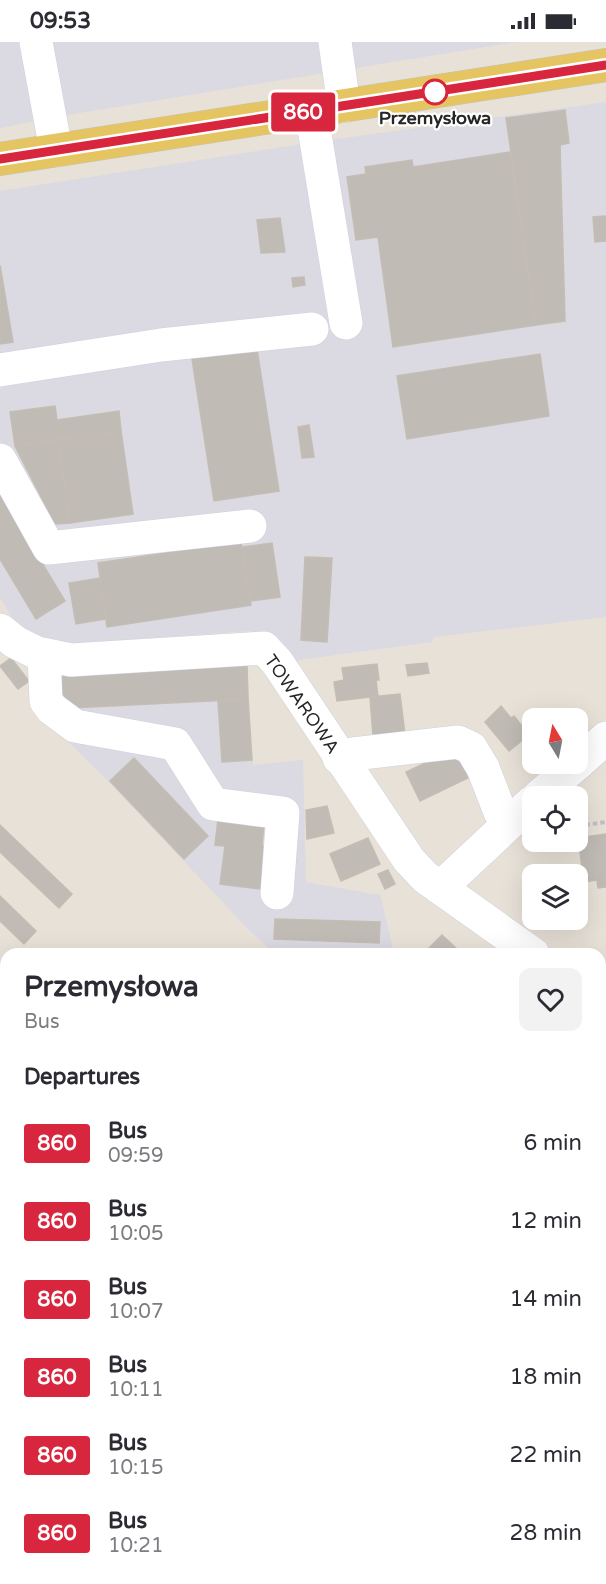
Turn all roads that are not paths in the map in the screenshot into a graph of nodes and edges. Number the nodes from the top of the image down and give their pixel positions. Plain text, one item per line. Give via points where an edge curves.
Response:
1 (36, 42) edge
2 (335, 42) edge
3 (606, 65) edge
4 (344, 106) junction
5 (311, 111) junction
6 (56, 150) junction
7 (0, 159) edge
8 (346, 323) dead end
9 (312, 329) dead end
10 (0, 370) edge
11 (0, 460) edge
12 (250, 526) dead end
13 (0, 630) edge
14 (44, 655) junction
15 (606, 738) edge
16 (588, 754) edge
17 (339, 758) junction
18 (564, 774) edge
19 (551, 786) edge
20 (522, 812) edge
21 (440, 888) junction
22 (277, 893) dead end
23 (525, 948) edge

1 - 6 street
2 - 4 street
3 - 4 main road
4 - 5 main road
5 - 6 main road
5 - 8 street
6 - 7 main road
9 - 10 street via 161,345
11 - 12 street via 49,548
13 - 14 street, TOWAROWA via 22,646
14 - 17 street, TOWAROWA via 80,660 264,648
14 - 22 street via 46,701 75,726 176,744 213,804 283,813
15 - 16 street
17 - 20 street via 458,742 471,748 500,812
17 - 21 street, TOWAROWA via 409,860
18 - 19 street
20 - 21 street
21 - 23 street, TOWAROWA

